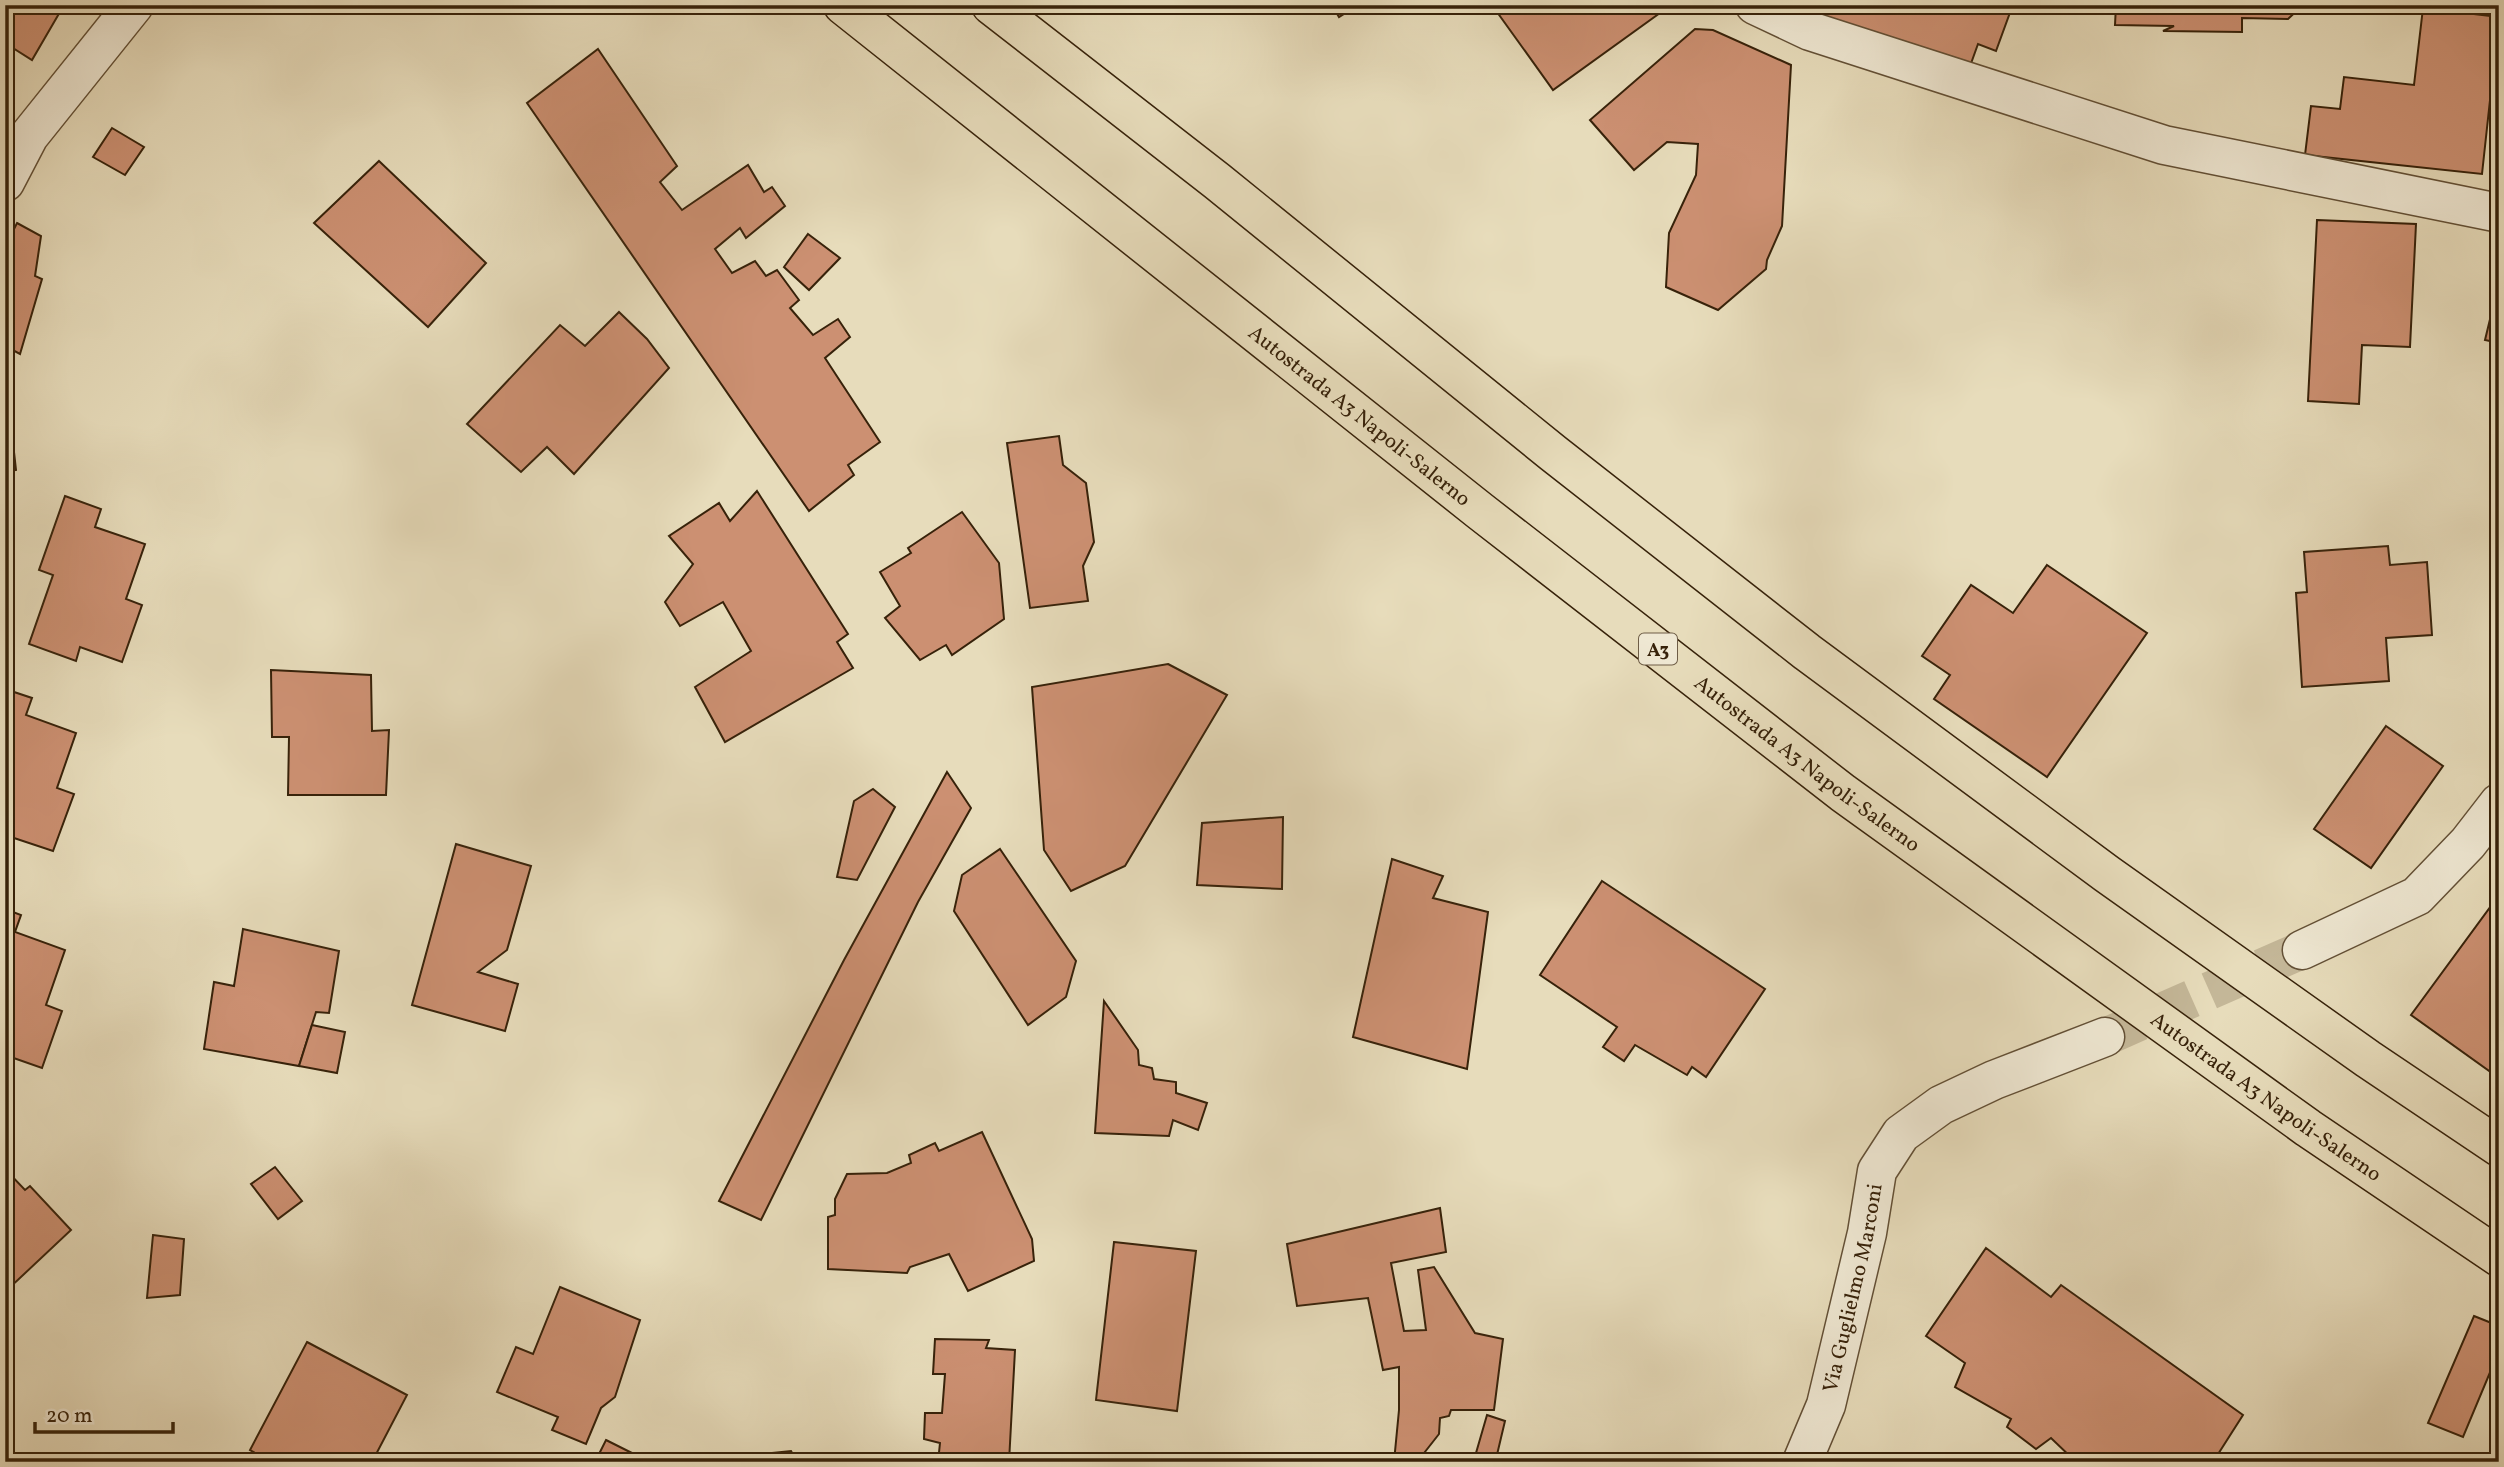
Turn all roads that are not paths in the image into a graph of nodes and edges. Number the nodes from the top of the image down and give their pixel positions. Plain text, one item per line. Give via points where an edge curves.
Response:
1 (134, 5) edge
2 (844, 5) edge
3 (991, 5) edge
4 (1755, 5) edge
5 (5, 183) edge
6 (2499, 213) edge
7 (2499, 803) edge
8 (2302, 950) tunnel mouth
9 (2105, 1037) tunnel mouth
10 (2499, 1147) edge
11 (2499, 1257) edge
12 (1802, 1462) edge

1 - 5 street via 29,136
2 - 11 highway, Autostrada A3 Napoli-Salerno / A3 via 1843,793 2308,1128
3 - 10 highway via 1807,652 2107,874
4 - 6 street via 1810,31 2164,145
7 - 8 street via 2417,897
9 - 12 street, Via Guglielmo Marconi via 1941,1105 1901,1134 1877,1171 1826,1405

